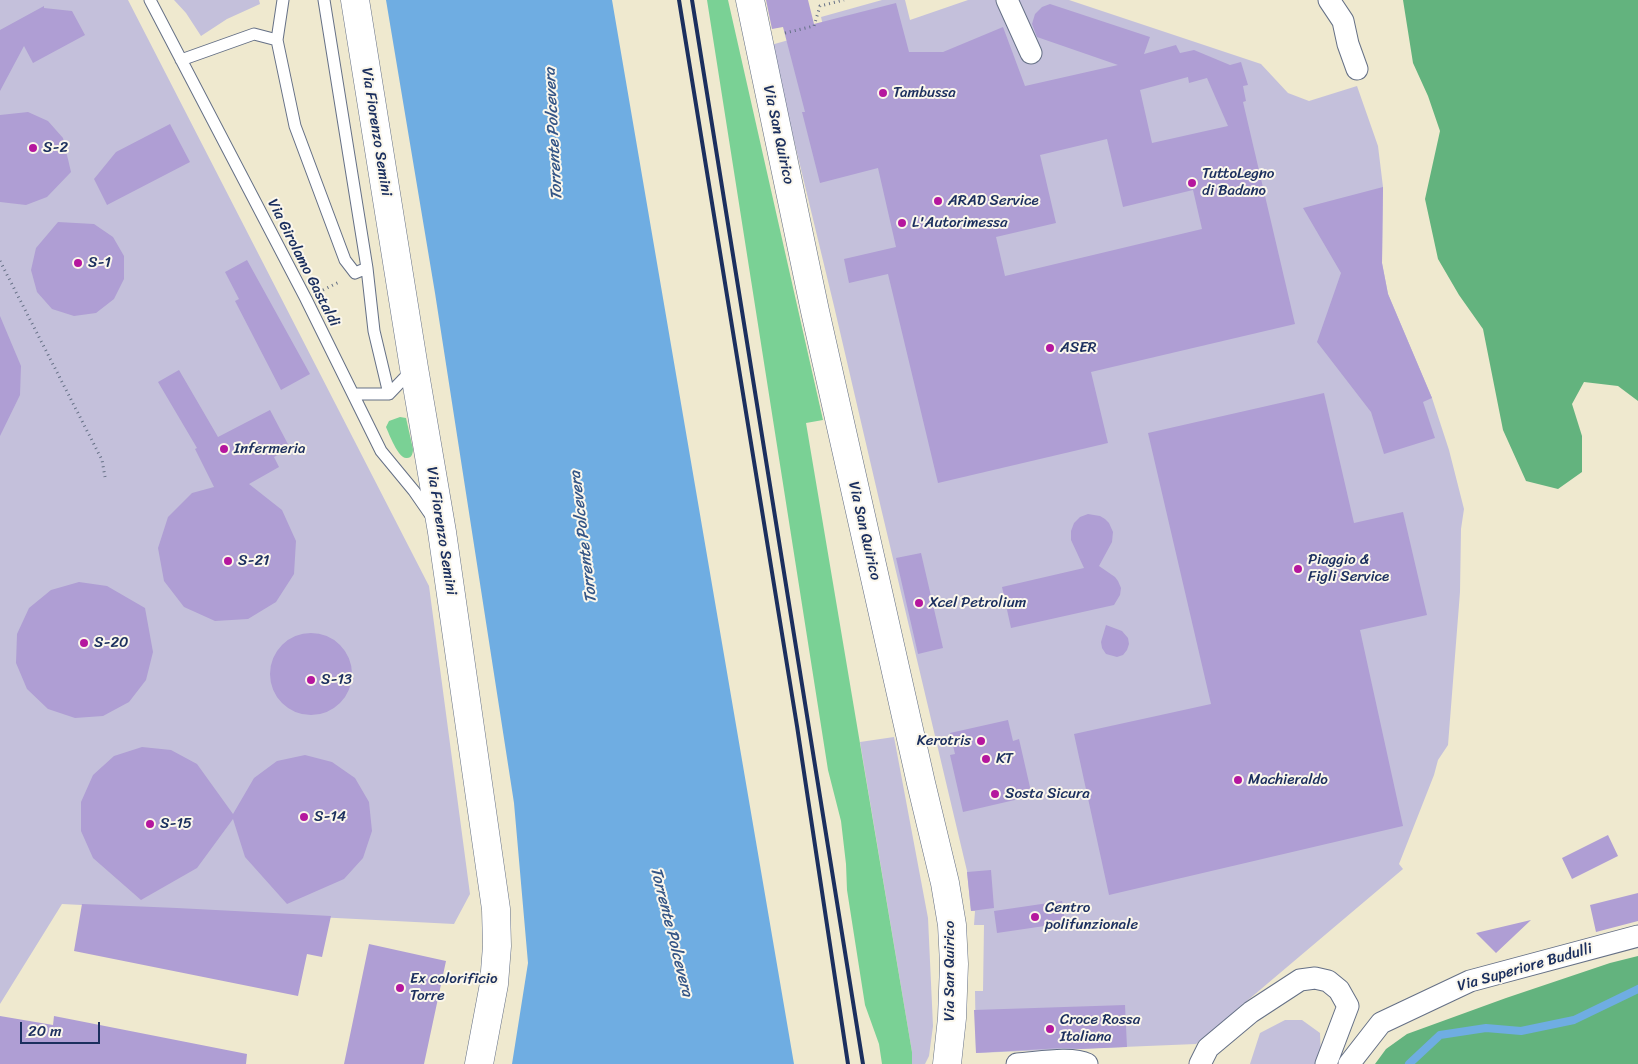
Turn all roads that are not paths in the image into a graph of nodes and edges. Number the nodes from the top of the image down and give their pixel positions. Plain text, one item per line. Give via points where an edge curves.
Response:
1 (150, 0) edge
2 (283, 0) edge
3 (324, 0) edge
4 (355, 0) edge
5 (750, 0) edge
6 (1007, 0) edge
7 (1329, 0) edge
8 (277, 40) junction
9 (1031, 53) dead end
10 (181, 60) junction
11 (1357, 69) dead end
12 (368, 268) junction
13 (414, 368) junction
14 (353, 394) junction
15 (389, 394) junction
16 (442, 532) junction
17 (1638, 936) edge
18 (479, 1064) edge
19 (947, 1064) edge
20 (1018, 1064) edge
21 (1087, 1064) edge
22 (1200, 1064) edge
23 (1326, 1064) edge
24 (1349, 1064) edge

1 - 10 lane, Via Girolamo Gastaldi
2 - 8 lane
3 - 12 lane
4 - 13 main road, Via Fiorenzo Semini
5 - 19 main road, Via San Quirico via 819,330 945,883 954,964
6 - 9 street
7 - 11 street via 1343,21
8 - 10 lane via 254,34
8 - 12 lane via 295,126 345,260 355,273
10 - 14 lane, Via Girolamo Gastaldi
12 - 15 lane via 374,331
13 - 15 lane
13 - 16 main road, Via Fiorenzo Semini
14 - 15 lane
14 - 16 lane, Via Girolamo Gastaldi via 380,451 414,491
16 - 18 main road, Via Fiorenzo Semini via 496,909 494,984
17 - 24 street, Via Superiore Budulli via 1470,981 1380,1023
20 - 21 street via 1063,1061
22 - 23 street via 1208,1048 1251,1012 1300,980 1316,978 1328,981 1339,990 1348,1006

